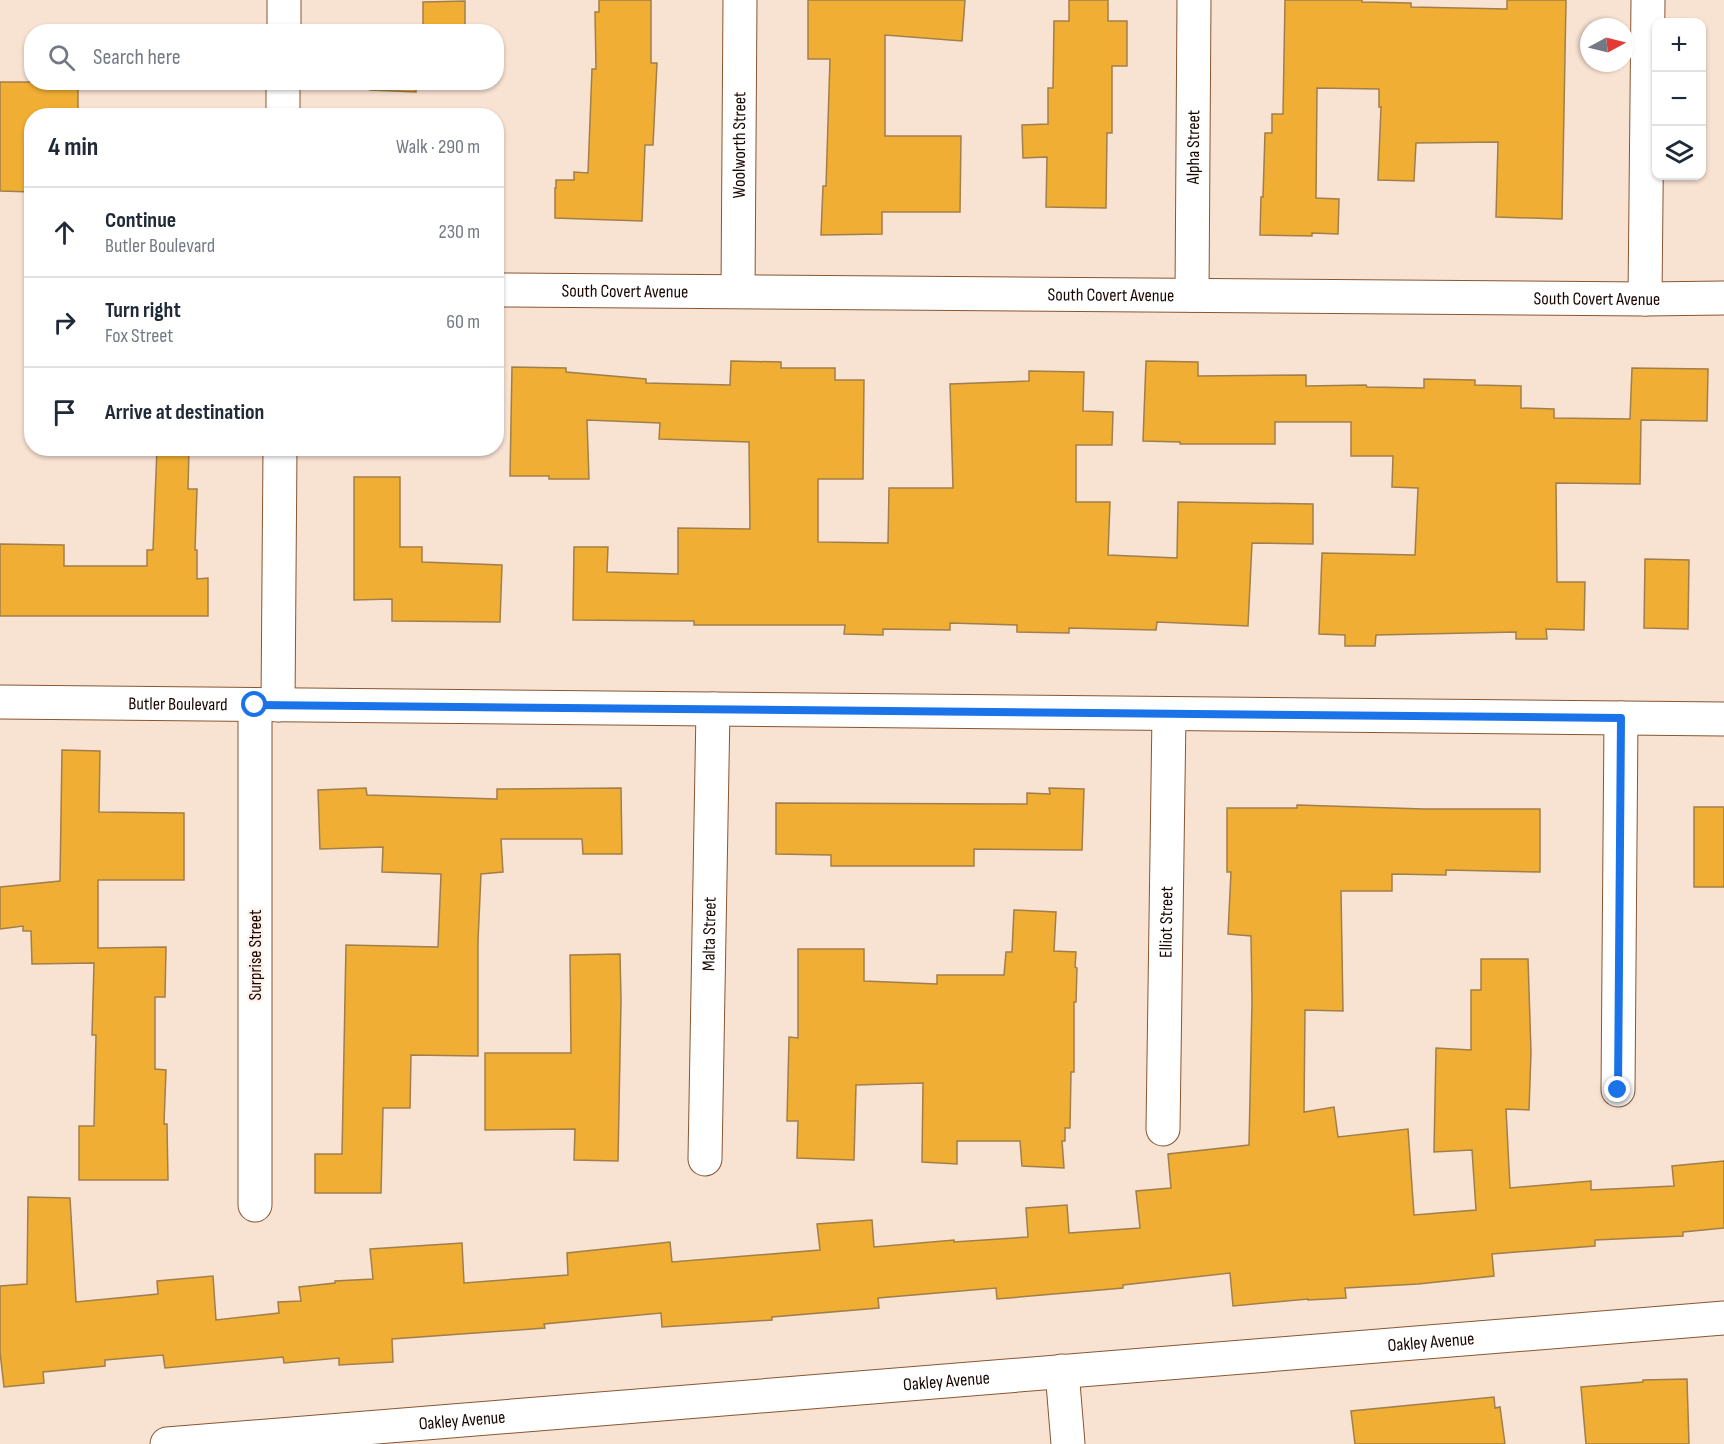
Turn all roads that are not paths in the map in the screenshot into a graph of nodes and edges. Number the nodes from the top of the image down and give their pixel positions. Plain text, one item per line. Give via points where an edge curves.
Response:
1 (284, 0) edge
2 (740, 0) edge
3 (1194, 0) edge
4 (1648, 0) edge
5 (284, 24) edge
6 (284, 90) edge
7 (283, 108) edge
8 (504, 290) edge
9 (738, 291) junction
10 (1192, 294) junction
11 (1724, 298) edge
12 (1645, 299) junction
13 (280, 456) edge
14 (0, 702) edge
15 (267, 705) junction
16 (713, 709) junction
17 (1169, 714) junction
18 (1621, 718) junction
19 (1724, 719) edge
20 (1618, 1090) dead end
21 (1163, 1129) dead end
22 (705, 1158) dead end
23 (255, 1205) dead end
24 (1724, 1317) edge
25 (1062, 1371) junction
26 (167, 1444) edge
27 (1068, 1444) edge

1 - 5 street
2 - 9 street, Woolworth Street
3 - 10 street, Alpha Street
4 - 12 street
6 - 7 street
8 - 9 street, South Covert Avenue
9 - 10 street, South Covert Avenue
10 - 12 street, South Covert Avenue
11 - 12 street, South Covert Avenue
13 - 15 street, Surprise Street
14 - 15 street, Butler Boulevard
15 - 16 street, Butler Boulevard
15 - 23 street, Surprise Street
16 - 17 street, Butler Boulevard
16 - 22 street, Malta Street
17 - 18 street, Butler Boulevard
17 - 21 street, Elliot Street
18 - 19 street, Butler Boulevard
18 - 20 street
24 - 25 street, Oakley Avenue
25 - 26 street, Oakley Avenue
25 - 27 street

